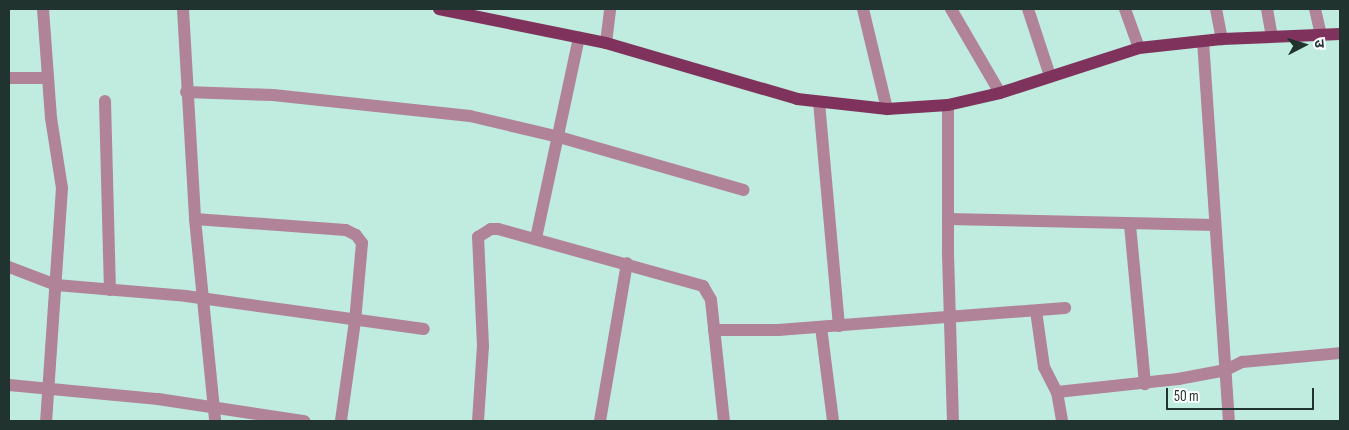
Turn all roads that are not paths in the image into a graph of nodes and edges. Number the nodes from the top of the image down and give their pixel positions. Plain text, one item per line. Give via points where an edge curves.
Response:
1 (43, 9) edge
2 (183, 9) edge
3 (439, 9) edge
4 (610, 9) edge
5 (863, 9) edge
6 (952, 9) edge
7 (1028, 9) edge
8 (1125, 9) edge
9 (1216, 9) edge
10 (1266, 9) edge
11 (1315, 9) edge
12 (1321, 34) junction
13 (1340, 34) edge
14 (1272, 36) junction
15 (579, 38) junction
16 (1222, 39) junction
17 (1203, 41) junction
18 (606, 43) junction
19 (1139, 48) junction
20 (1050, 76) junction
21 (9, 78) edge
22 (47, 78) junction
23 (186, 92) junction
24 (1000, 93) junction
25 (105, 102) dead end
26 (819, 102) junction
27 (948, 105) junction
28 (887, 109) junction
29 (559, 137) junction
30 (744, 190) dead end
31 (195, 219) junction
32 (948, 219) junction
33 (1130, 225) junction
34 (1215, 225) junction
35 (536, 238) junction
36 (627, 263) junction
37 (9, 267) edge
38 (56, 285) junction
39 (110, 290) junction
40 (202, 299) junction
41 (1065, 308) dead end
42 (1036, 311) junction
43 (949, 319) junction
44 (355, 321) junction
45 (839, 326) junction
46 (821, 327) junction
47 (424, 329) dead end
48 (714, 330) junction
49 (1340, 353) edge
50 (1226, 370) junction
51 (1145, 384) junction
52 (9, 385) edge
53 (50, 390) junction
54 (1057, 392) junction
55 (214, 408) junction
56 (46, 421) edge
57 (214, 421) edge
58 (304, 421) edge
59 (341, 421) edge
60 (478, 421) edge
61 (600, 421) edge
62 (724, 421) edge
63 (833, 421) edge
64 (953, 421) edge
65 (1062, 421) edge
66 (1229, 421) edge

1 - 22 street
2 - 23 street
3 - 15 main road
4 - 18 street
5 - 28 street
6 - 24 street
7 - 20 street
8 - 19 street
9 - 16 street
10 - 14 street
11 - 12 street
12 - 13 main road
12 - 14 main road
14 - 16 main road
15 - 18 main road
15 - 29 street
16 - 17 main road
17 - 19 main road
17 - 34 street
18 - 26 main road via 797,99
19 - 20 main road
20 - 24 main road
21 - 22 street
22 - 38 street via 62,188
23 - 29 street via 273,95 470,116
23 - 31 street
24 - 27 main road
25 - 39 street
26 - 28 main road
26 - 45 street
27 - 28 main road
27 - 32 street
29 - 30 street
29 - 35 street
31 - 40 street
31 - 44 street via 346,230 356,235 362,243
32 - 33 street
32 - 43 street
33 - 34 street
33 - 51 street
34 - 50 street
35 - 36 street
35 - 60 street via 498,229 491,229 478,237 483,346
36 - 48 street via 703,286 709,292
36 - 61 street
37 - 38 street
38 - 39 street
38 - 53 street
39 - 40 street
40 - 44 street
40 - 55 street
41 - 42 street
42 - 43 street
42 - 54 street via 1044,367
43 - 45 street
43 - 64 street
44 - 47 street
44 - 59 street
45 - 46 street
46 - 48 street
46 - 63 street
48 - 62 street
49 - 50 street via 1242,362
50 - 51 street
50 - 66 street
51 - 54 street
52 - 53 street
53 - 55 street via 158,399
53 - 56 street
54 - 65 street
55 - 57 street
55 - 58 street

